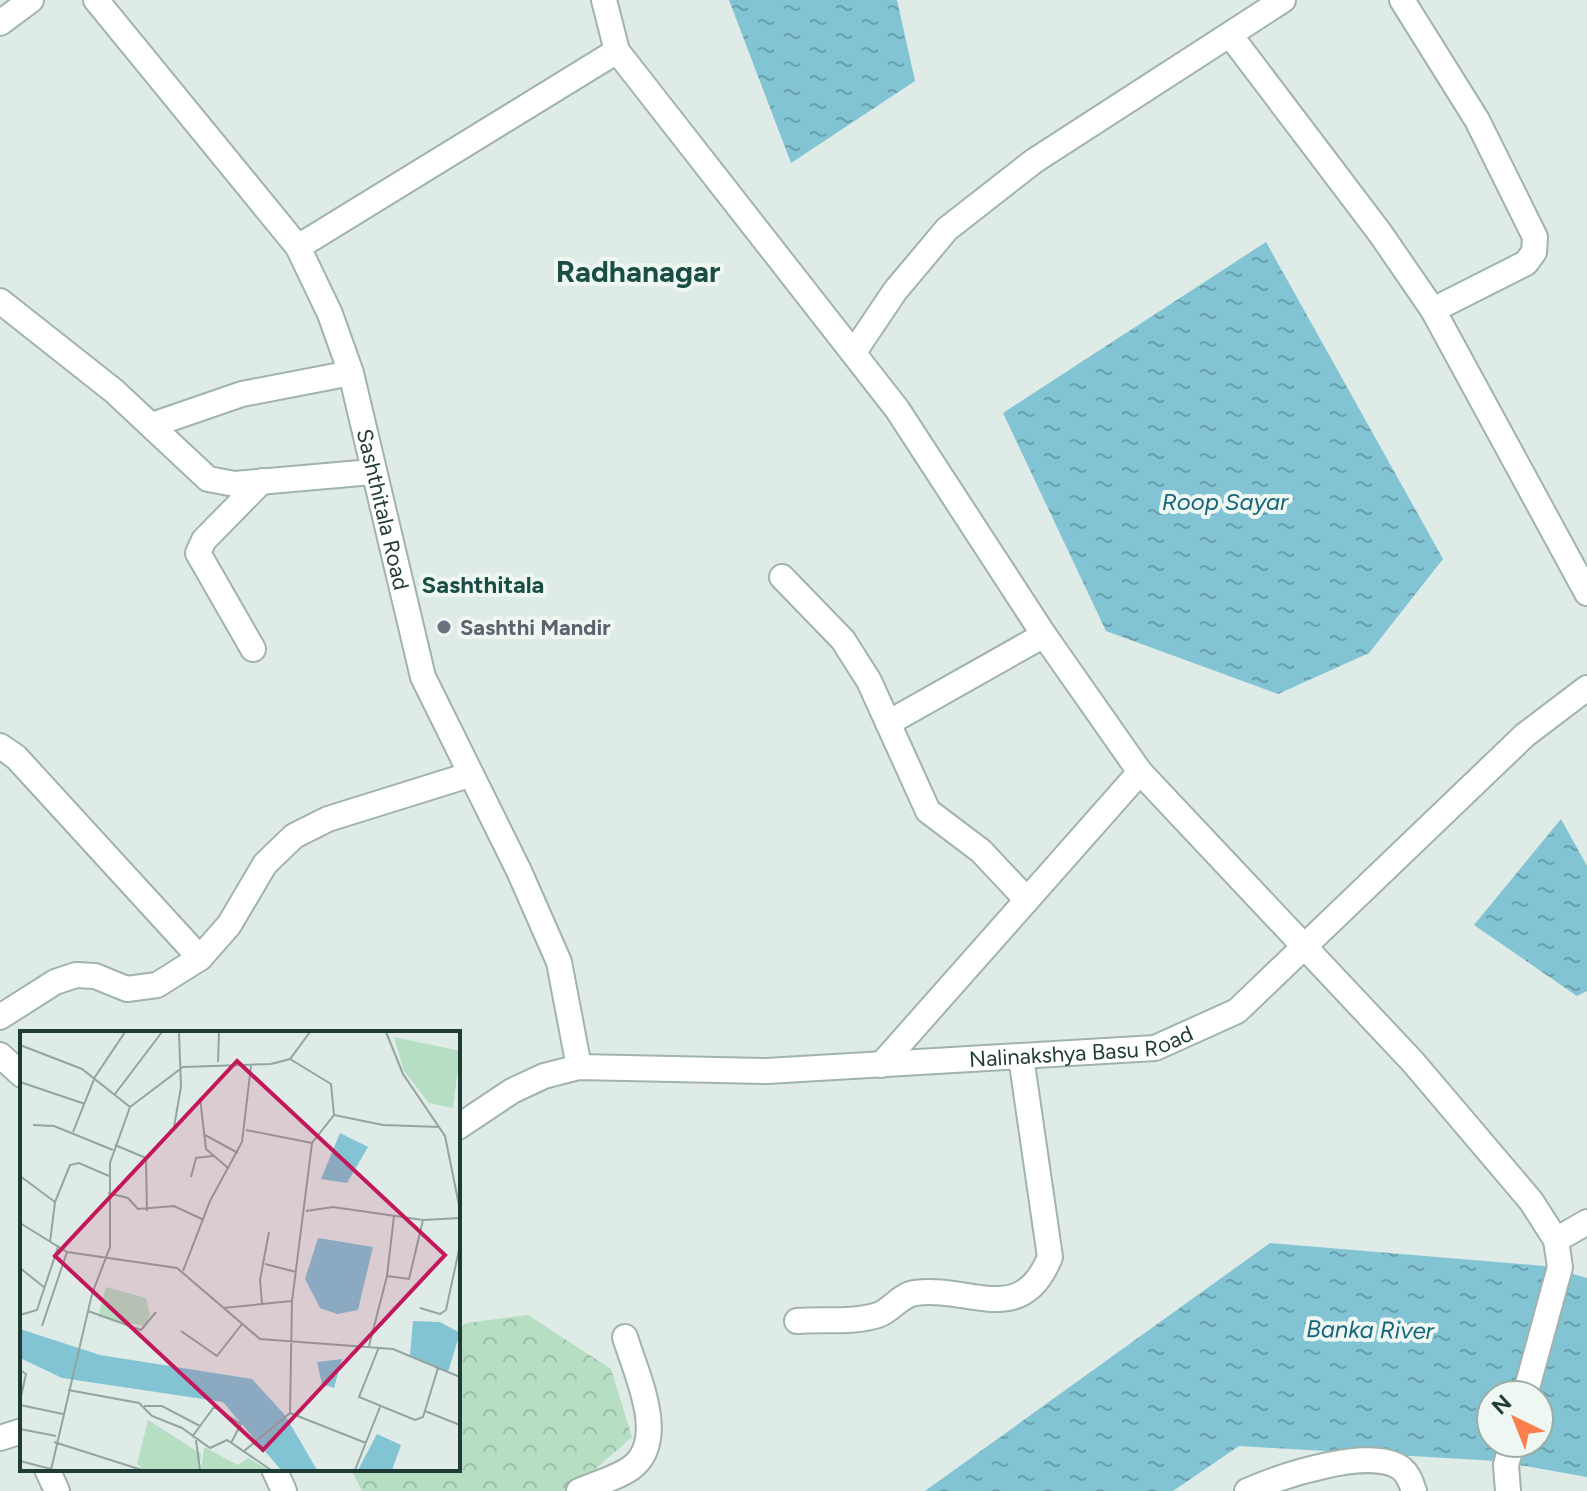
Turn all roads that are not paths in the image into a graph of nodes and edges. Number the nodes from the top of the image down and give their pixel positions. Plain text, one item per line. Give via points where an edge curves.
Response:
1 (31, 0) edge
2 (96, 0) edge
3 (604, 0) edge
4 (1283, 0) edge
5 (1402, 0) edge
6 (0, 23) edge
7 (1230, 35) junction
8 (617, 51) junction
9 (298, 247) junction
10 (0, 301) edge
11 (1433, 310) junction
12 (854, 352) junction
13 (351, 373) junction
14 (152, 425) junction
15 (372, 472) junction
16 (262, 481) junction
17 (782, 577) dead end
18 (1587, 593) edge
19 (1044, 635) junction
20 (253, 649) dead end
21 (1587, 688) edge
22 (888, 723) junction
23 (0, 746) edge
24 (1140, 772) junction
25 (469, 775) junction
26 (1027, 900) junction
27 (1304, 950) junction
28 (200, 958) junction
29 (0, 1017) edge
30 (0, 1055) edge
31 (1021, 1057) junction
32 (881, 1065) junction
33 (579, 1067) junction
34 (20, 1073) edge
35 (460, 1126) edge
36 (1587, 1222) edge
37 (1556, 1240) junction
38 (797, 1321) dead end
39 (625, 1337) dead end
40 (1529, 1379) edge
41 (20, 1432) edge
42 (0, 1438) edge
43 (1509, 1459) edge
44 (48, 1471) edge
45 (275, 1471) edge
46 (57, 1491) edge
47 (284, 1491) edge
48 (579, 1491) edge
49 (1247, 1491) edge
50 (1414, 1491) edge
51 (1508, 1491) edge

1 - 6 street
2 - 9 street, Sashthitala Road
3 - 8 street
4 - 7 street
5 - 11 street via 1477,120 1535,237 1526,263
7 - 11 street
7 - 12 street via 1034,161 947,229 895,291
8 - 9 street
8 - 12 street
9 - 13 street, Sashthitala Road
10 - 14 street
11 - 18 street
12 - 19 street via 962,505
13 - 14 street via 242,394
13 - 15 street, Sashthitala Road
14 - 16 street via 208,479
15 - 16 street
15 - 25 street, Sashthitala Road via 423,677
16 - 20 street via 204,540 198,553
17 - 22 street via 843,640
19 - 22 street
19 - 24 street
21 - 27 street, Nalinakshya Basu Road via 1525,735
22 - 26 street via 928,811 981,851
23 - 28 street via 16,757
24 - 26 street
24 - 27 street
25 - 28 street via 328,819 294,836 265,864 229,925
25 - 33 street, Sashthitala Road via 559,962
26 - 32 street
27 - 31 street, Nalinakshya Basu Road via 1237,1011 1155,1048
27 - 37 street via 1413,1062 1531,1201
28 - 29 street via 157,985 127,989 95,976 76,975 55,982
30 - 34 street
31 - 32 street, Nalinakshya Basu Road
31 - 38 street via 1050,1257 1041,1279 1019,1296 994,1300 911,1293 881,1314
32 - 33 street, Nalinakshya Basu Road via 767,1071
33 - 35 street, Nalinakshya Basu Road via 512,1091
36 - 37 street
37 - 40 street via 1560,1267
39 - 48 street via 645,1405 645,1454 630,1469
41 - 42 street
43 - 51 street
44 - 46 street
45 - 47 street
49 - 50 street via 1275,1479 1356,1462 1400,1467

